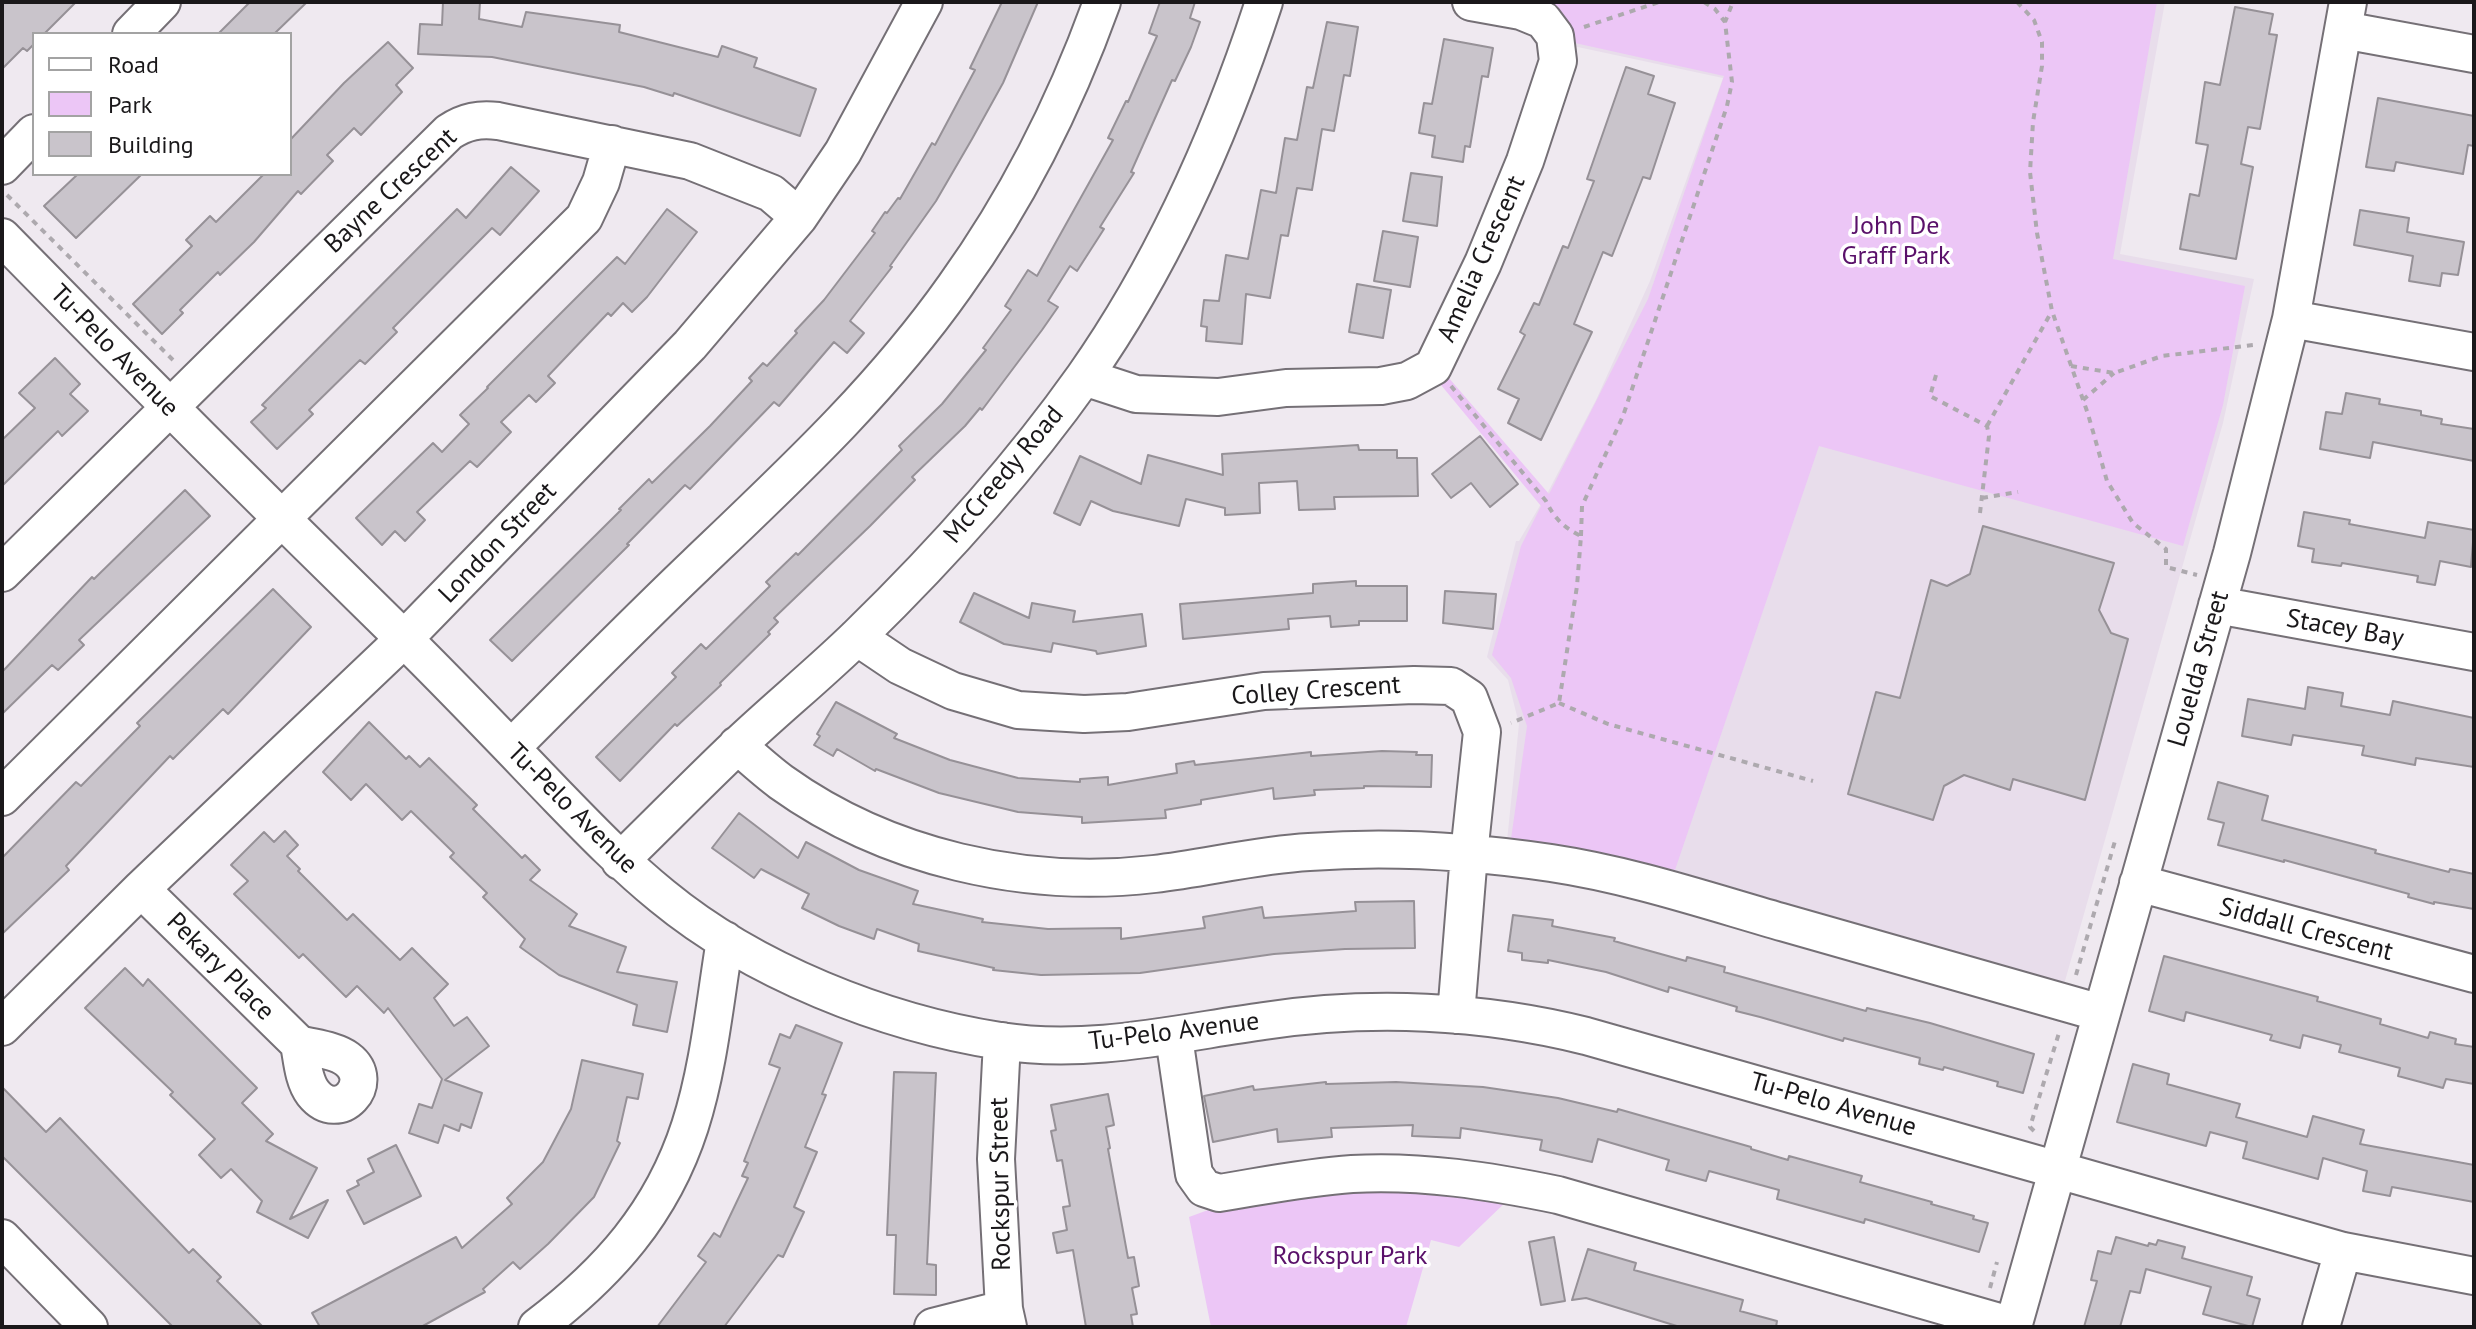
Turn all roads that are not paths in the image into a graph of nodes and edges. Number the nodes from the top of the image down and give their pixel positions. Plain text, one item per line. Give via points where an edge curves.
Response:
1 (162, 2) edge
2 (924, 2) edge
3 (1102, 2) edge
4 (1264, 2) edge
5 (1471, 2) edge
6 (2346, 16) edge
7 (133, 32) edge
8 (2474, 54) edge
9 (32, 135) edge
10 (612, 144) junction
11 (2, 166) edge
12 (799, 217) junction
13 (2, 237) edge
14 (2287, 334) junction
15 (2474, 352) edge
16 (1084, 377) junction
17 (168, 407) junction
18 (282, 519) junction
19 (2, 573) edge
20 (2211, 591) junction
21 (857, 637) junction
22 (404, 639) junction
23 (2474, 652) edge
24 (737, 745) junction
25 (511, 748) junction
26 (2, 797) edge
27 (1469, 854) junction
28 (620, 861) junction
29 (2138, 883) junction
30 (141, 889) junction
31 (725, 940) junction
32 (2474, 974) edge
33 (2101, 1013) junction
34 (1456, 1015) junction
35 (2, 1027) edge
36 (1174, 1037) junction
37 (1002, 1041) junction
38 (299, 1044) dead end
39 (2058, 1168) junction
40 (2, 1238) edge
41 (2343, 1251) junction
42 (2474, 1276) edge
43 (1006, 1318) edge
44 (2013, 1326) edge
45 (89, 1327) edge
46 (537, 1327) edge
47 (933, 1327) edge
48 (2321, 1327) edge

1 - 7 street
2 - 12 street, London Street via 843,152
3 - 25 street via 1056,112 1008,204 913,341 815,450
4 - 16 street, McCreedy Road via 1200,173 1160,253
5 - 16 street, Amelia Crescent via 1543,20 1555,36 1558,61 1525,161 1433,367 1407,381 1381,386 1286,388 1218,397 1136,394
6 - 8 street
6 - 14 street, Louelda Street
9 - 11 street
10 - 12 street, Bayne Crescent via 703,166 771,193
10 - 17 street, Bayne Crescent via 498,121 464,122
10 - 18 street via 584,218
12 - 22 street, London Street via 690,345
13 - 17 street, Tu-Pelo Avenue
14 - 15 street
14 - 20 street, Louelda Street
16 - 21 street, McCreedy Road via 943,549
17 - 18 street, Tu-Pelo Avenue
17 - 19 street, Bayne Crescent
18 - 22 street, Tu-Pelo Avenue
18 - 26 street
20 - 23 street, Stacey Bay
20 - 29 street, Louelda Street
21 - 24 street, McCreedy Road
21 - 27 street, Colley Crescent via 900,666 953,691 1018,710 1128,712 1264,691 1451,686 1469,698 1482,732
22 - 25 street, Tu-Pelo Avenue
22 - 30 street, London Street
24 - 27 street via 781,782 884,839 1015,874 1152,874 1308,852
24 - 28 street, McCreedy Road
25 - 28 street, Tu-Pelo Avenue
27 - 33 street via 1640,881
27 - 34 street
28 - 31 street, Tu-Pelo Avenue
29 - 32 street, Siddall Crescent
29 - 33 street, Louelda Street
30 - 35 street, London Street
30 - 38 street, Pekary Place
31 - 37 street, Tu-Pelo Avenue via 830,993 922,1024
31 - 46 street via 700,1090 678,1160 645,1219 614,1260
33 - 39 street, Louelda Street
34 - 36 street, Tu-Pelo Avenue via 1321,1014
34 - 39 street, Tu-Pelo Avenue via 1586,1036
36 - 37 street, Tu-Pelo Avenue via 1109,1044
36 - 44 street via 1194,1174 1204,1188 1219,1193 1352,1174 1495,1182 1558,1195
37 - 43 street, Rockspur Street via 996,1159
39 - 41 street, Tu-Pelo Avenue
39 - 44 street, Louelda Street
40 - 45 street
41 - 42 street, Tu-Pelo Avenue
41 - 48 street
43 - 47 street via 978,1314

